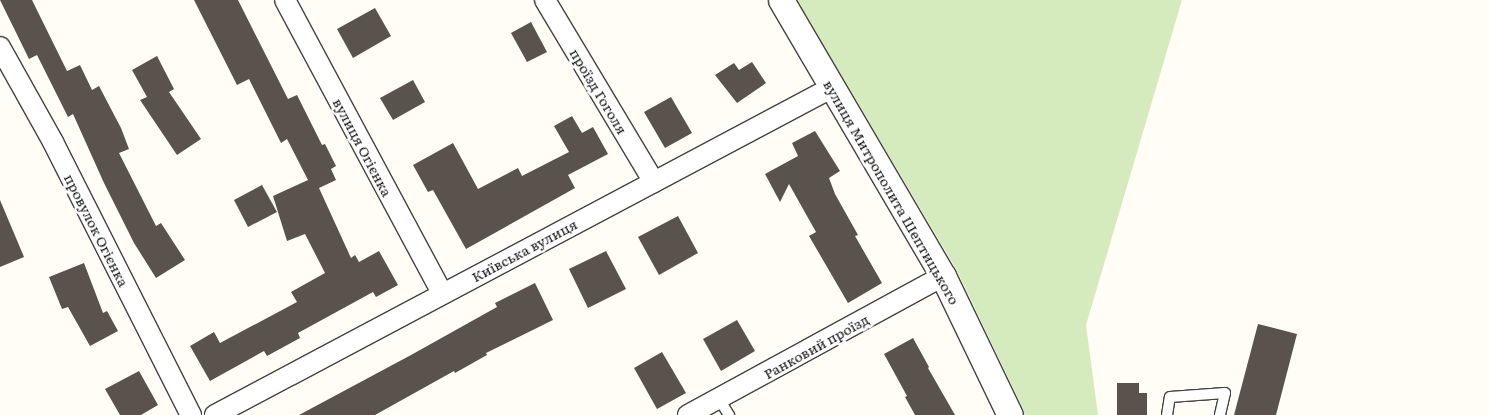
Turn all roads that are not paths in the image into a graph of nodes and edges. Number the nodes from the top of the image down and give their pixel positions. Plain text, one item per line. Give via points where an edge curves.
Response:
1 (285, 0) edge
2 (544, 0) edge
3 (781, 0) edge
4 (0, 47) edge
5 (832, 87) junction
6 (654, 182) junction
7 (943, 276) junction
8 (442, 293) junction
9 (724, 407) edge
10 (191, 415) edge
11 (215, 415) edge
12 (688, 415) edge
13 (1010, 415) edge
14 (1167, 415) edge
15 (1220, 415) edge

1 - 8 street, вулиця Огієнка
2 - 6 street, проїзд Гоголя
3 - 5 street, вулиця Митрополита Шептицького
4 - 10 street, провулок Огієнка via 53,142
5 - 6 street, Київська вулиця
5 - 7 street, вулиця Митрополита Шептицького
6 - 8 street, Київська вулиця
7 - 9 street, Ранковий проїзд
7 - 13 street, вулиця Митрополита Шептицького
8 - 11 street, Київська вулиця
9 - 12 street, Ранковий проїзд
14 - 15 lane via 1170,397 1225,393

